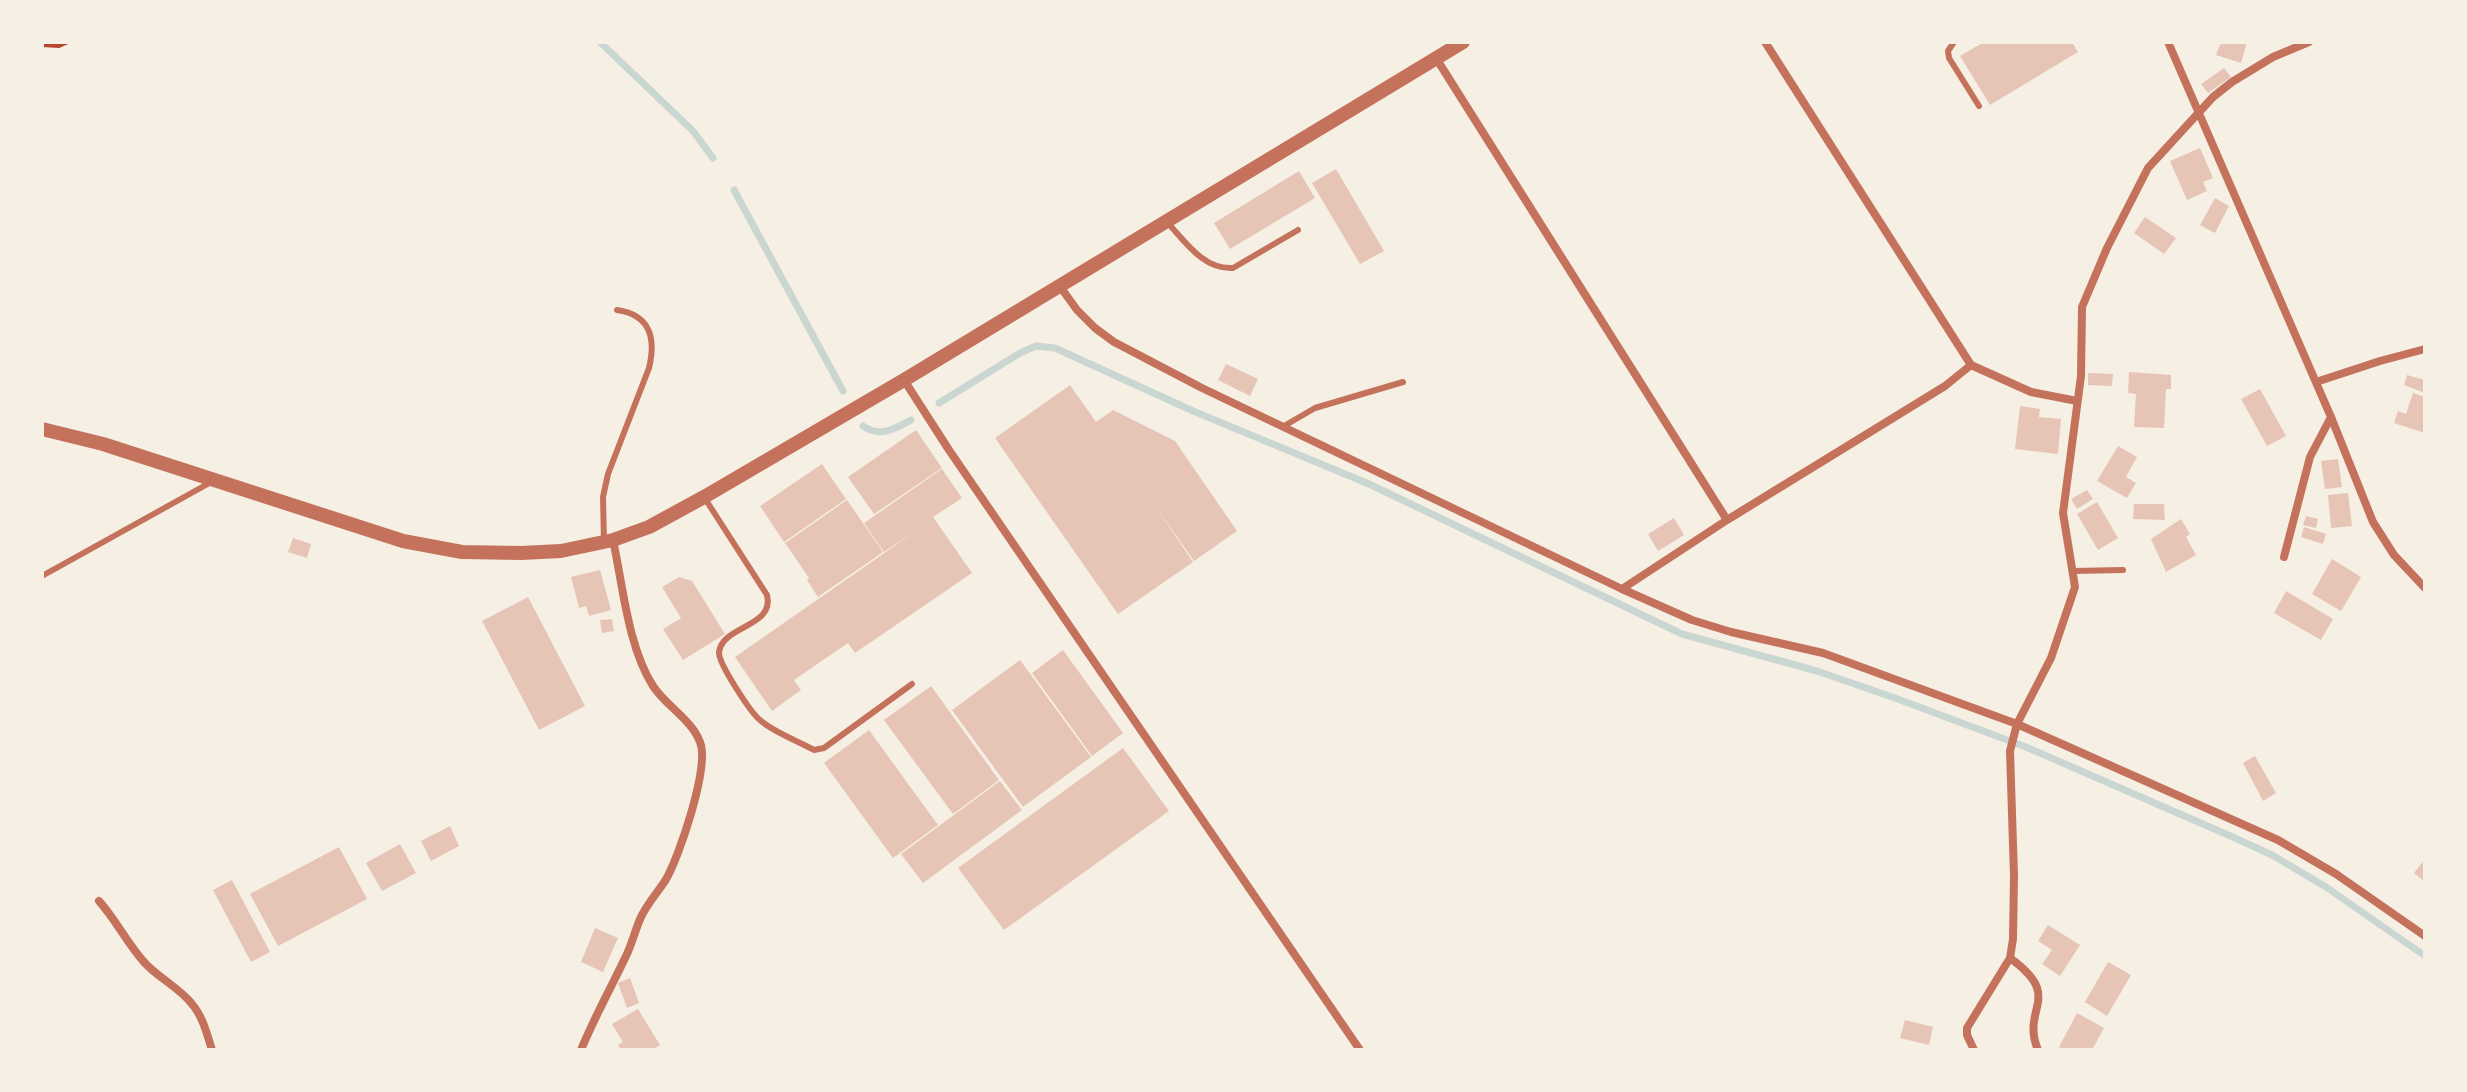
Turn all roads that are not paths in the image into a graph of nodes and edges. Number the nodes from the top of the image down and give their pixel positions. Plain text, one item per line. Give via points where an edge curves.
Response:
1 (1463, 42) edge
2 (1765, 42) edge
3 (1954, 42) edge
4 (2168, 42) edge
5 (2309, 42) edge
6 (1436, 58) junction
7 (1979, 106) dead end
8 (2199, 113) junction
9 (1166, 220) junction
10 (1298, 230) dead end
11 (1059, 285) junction
12 (617, 310) dead end
13 (2425, 349) edge
14 (1971, 365) junction
15 (904, 380) junction
16 (1403, 382) dead end
17 (2316, 382) junction
18 (2077, 401) junction
19 (2331, 417) junction
20 (1284, 426) junction
21 (42, 429) edge
22 (213, 481) junction
23 (704, 497) junction
24 (1727, 520) junction
25 (609, 541) junction
26 (2284, 557) dead end
27 (2123, 570) dead end
28 (2073, 571) junction
29 (42, 576) edge
30 (2425, 588) edge
31 (1622, 589) junction
32 (912, 684) dead end
33 (2017, 724) junction
34 (99, 901) dead end
35 (2425, 936) edge
36 (2010, 958) junction
37 (212, 1050) edge
38 (581, 1050) edge
39 (1360, 1050) edge
40 (1974, 1050) edge
41 (2038, 1050) edge

1 - 6 street
2 - 14 street
3 - 7 lane via 1949,58
4 - 8 street
5 - 8 street via 2247,72
6 - 9 street
6 - 24 street
8 - 17 street
8 - 18 street via 2143,176 2090,284 2080,320
9 - 10 lane via 1206,263 1222,268 1233,268
9 - 11 street
11 - 15 street
11 - 20 street via 1077,310 1114,342
12 - 25 lane via 638,317 653,339 654,351 608,474 603,497
13 - 17 street
14 - 18 street via 2031,392
14 - 24 street
15 - 23 street
15 - 39 street
16 - 20 lane via 1315,408
17 - 19 street
18 - 28 street via 2063,513
19 - 26 street via 2310,457
19 - 30 street via 2373,522
20 - 31 street
21 - 22 street
22 - 25 street via 391,538 462,552 561,551
22 - 29 lane
23 - 25 street via 649,527
23 - 32 lane via 767,595 768,609 724,642 719,652 759,720 814,750 824,748
24 - 31 street
25 - 38 street via 642,663 659,695 695,731 703,756 676,859 642,914
27 - 28 lane
28 - 33 street via 2075,587 2056,644
31 - 33 street via 1692,620 1823,653
33 - 35 street via 2278,840
33 - 36 street via 2010,751
34 - 37 street via 148,966 190,1001
36 - 40 street via 1969,1023 1967,1035
36 - 41 street via 2038,988

